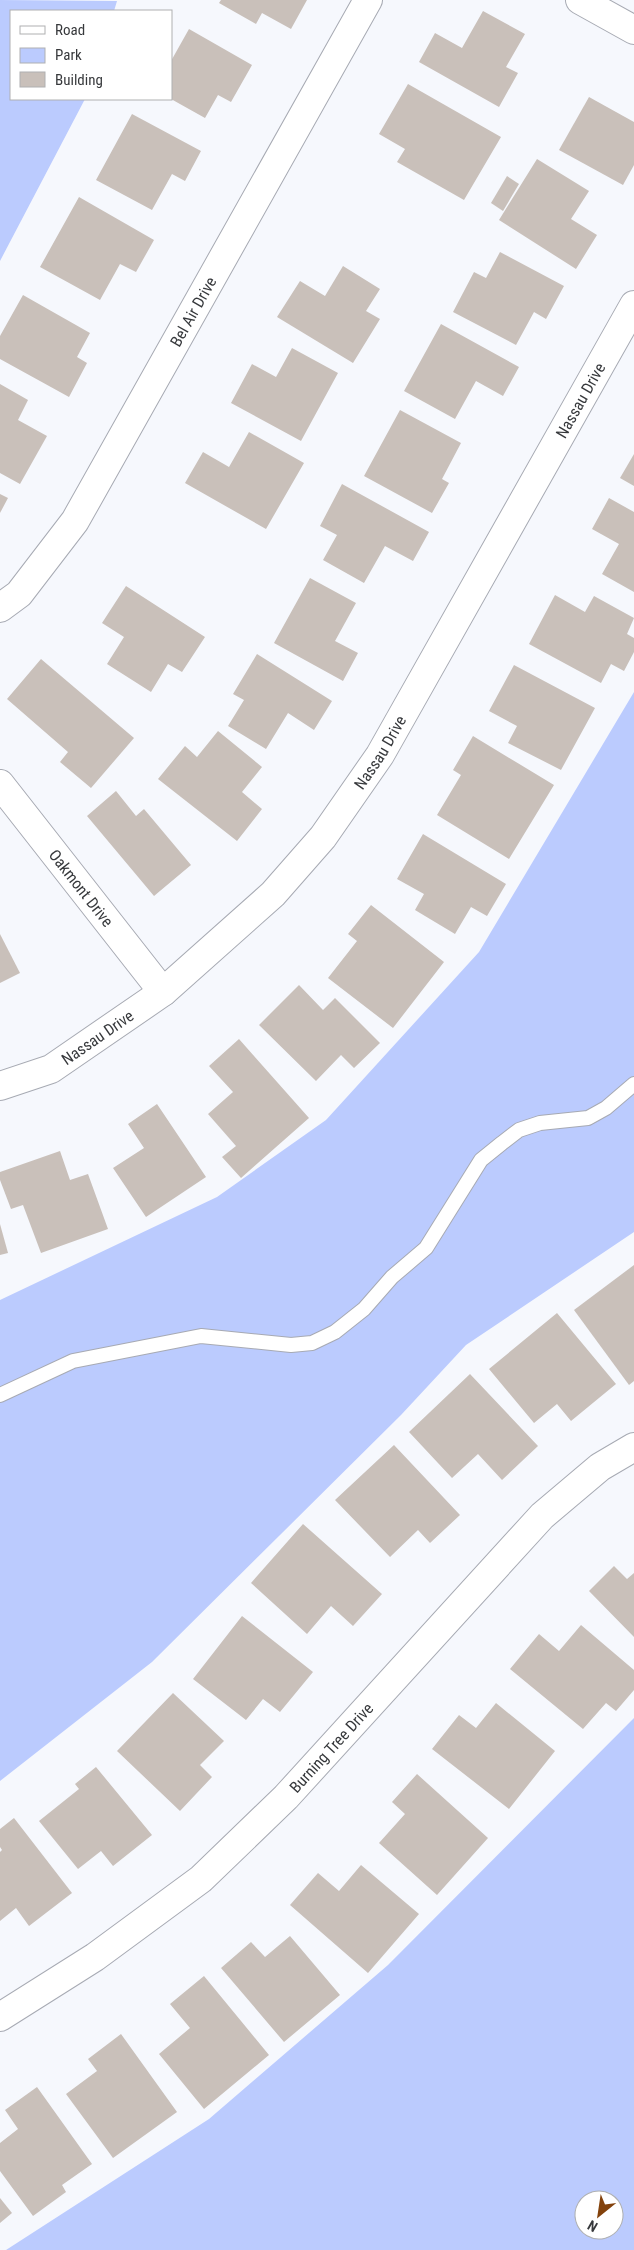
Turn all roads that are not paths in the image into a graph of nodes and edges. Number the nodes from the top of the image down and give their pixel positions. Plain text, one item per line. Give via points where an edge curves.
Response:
1 (368, 0) edge
2 (580, 0) edge
3 (634, 30) edge
4 (634, 305) edge
5 (0, 608) edge
6 (0, 784) edge
7 (163, 992) junction
8 (634, 1084) edge
9 (0, 1086) edge
10 (0, 1395) edge
11 (634, 1447) edge
12 (0, 2017) edge

1 - 5 street, Bel Air Drive via 75,521 19,594
2 - 3 street
4 - 7 street, Nassau Drive via 380,755 323,836 273,894
6 - 7 street, Oakmont Drive
7 - 9 street, Nassau Drive via 51,1069
8 - 10 lane via 606,1108 588,1118 540,1123 519,1130 481,1160 426,1248 392,1277 364,1309 335,1332 312,1343 291,1345 200,1336 73,1361
11 - 12 street, Burning Tree Drive via 600,1467 542,1516 286,1797 201,1878 95,1957

